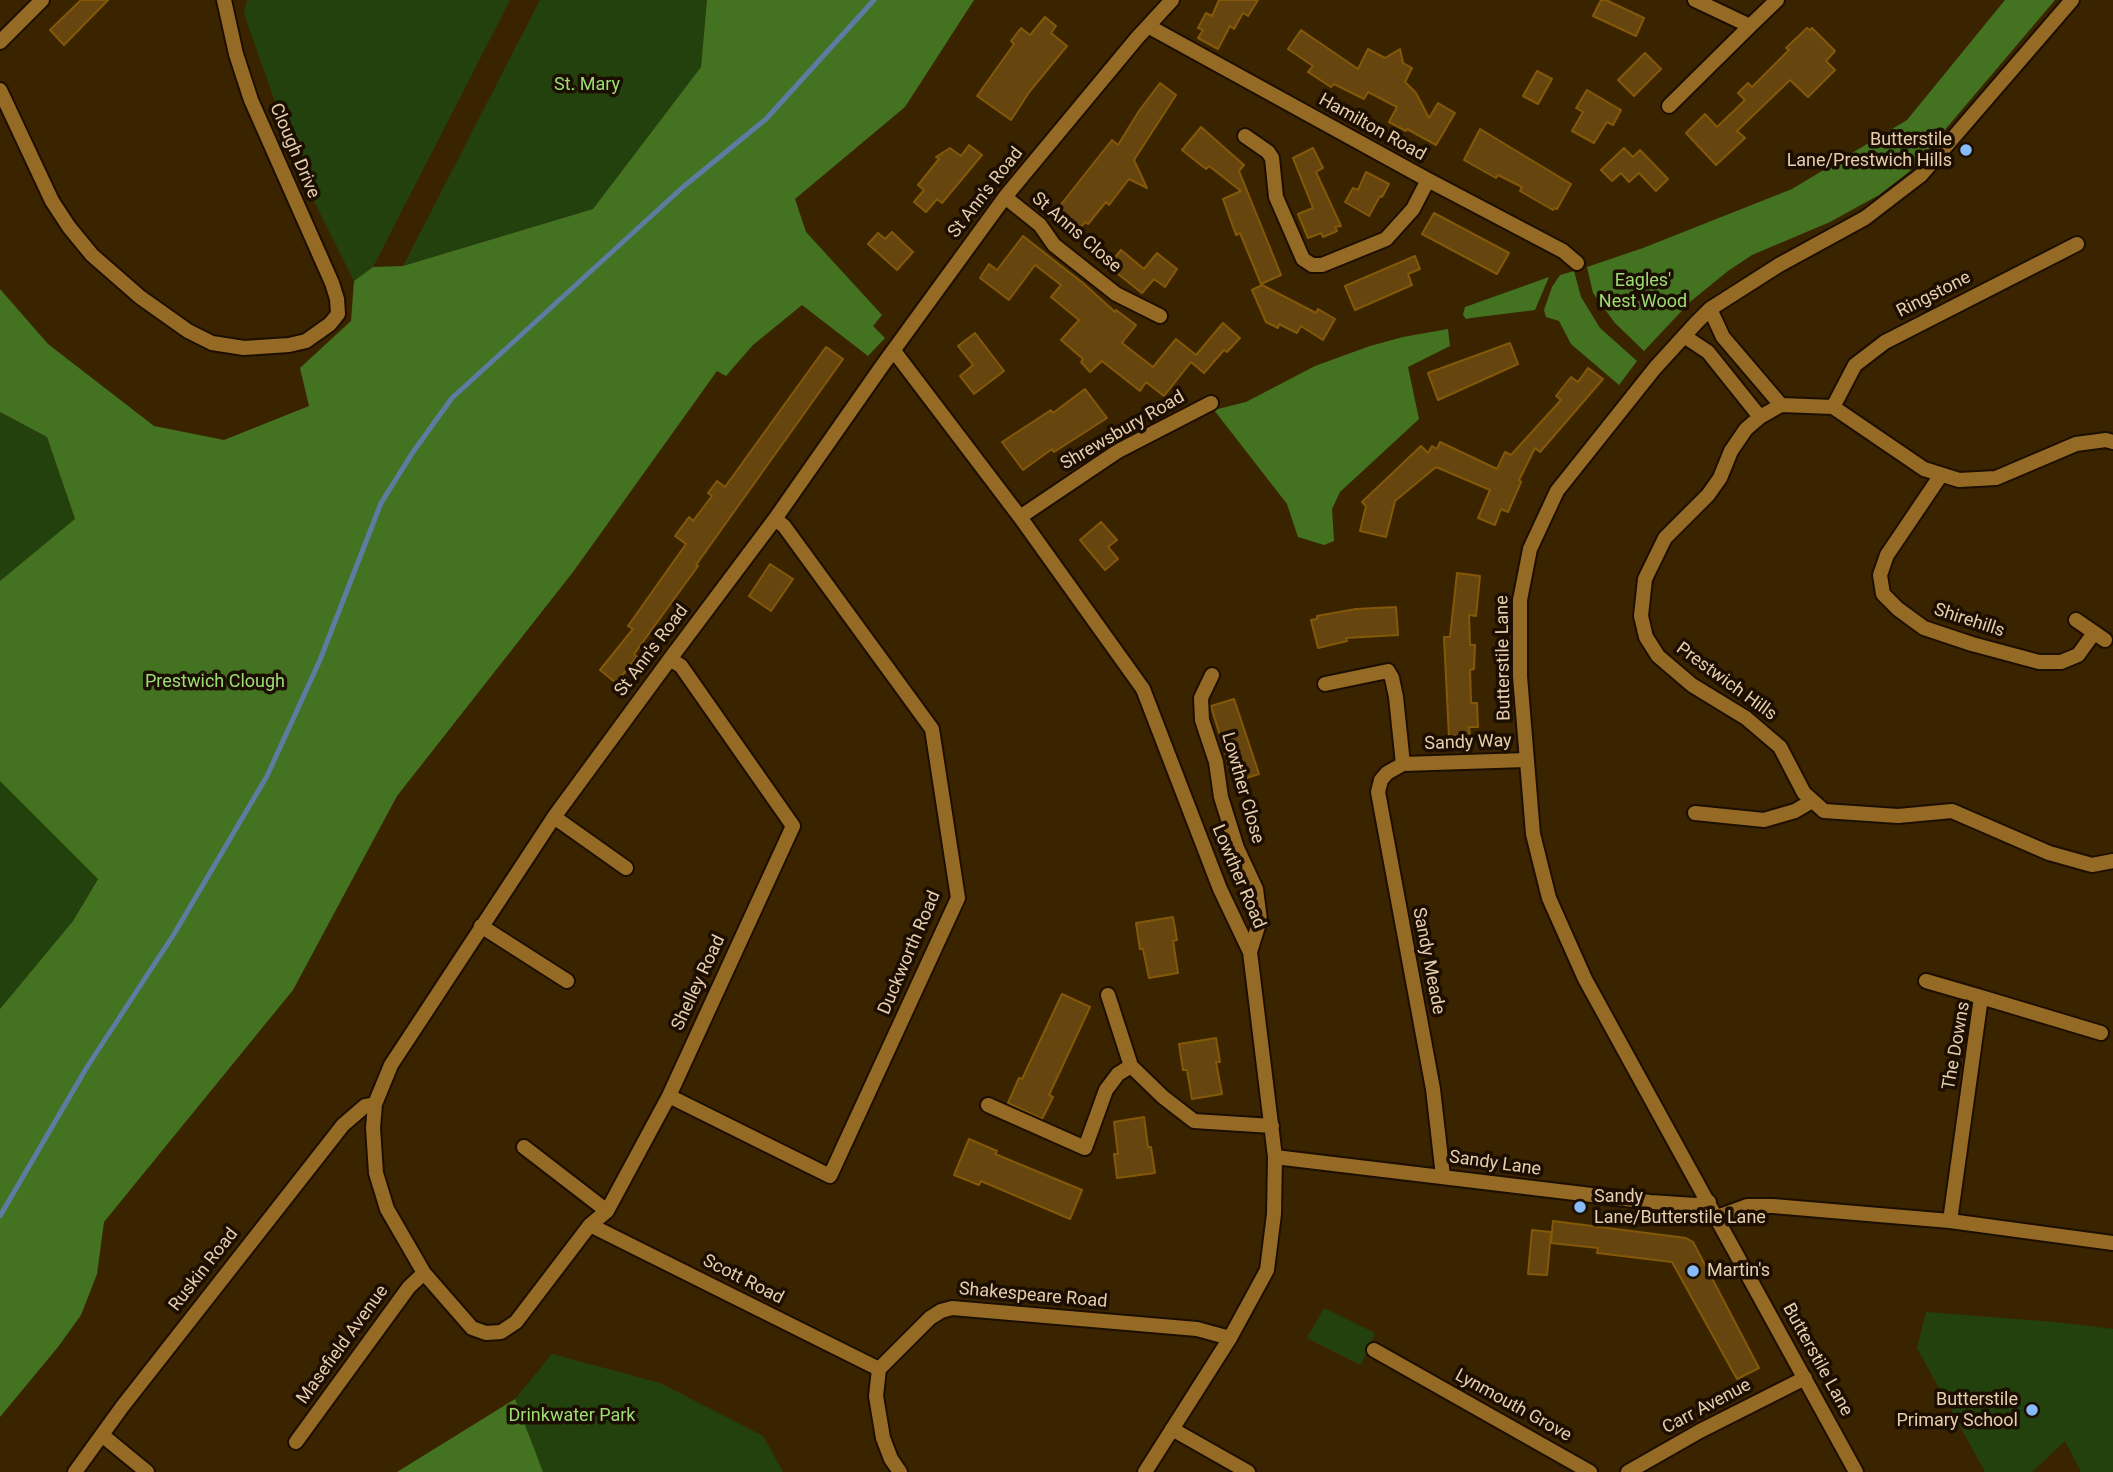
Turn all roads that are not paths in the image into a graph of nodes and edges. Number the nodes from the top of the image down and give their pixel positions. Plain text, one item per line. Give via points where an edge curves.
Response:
1 (42, 0) edge
2 (224, 0) edge
3 (1172, 0) edge
4 (1695, 0) edge
5 (1777, 0) edge
6 (2072, 0) edge
7 (1148, 26) junction
8 (1750, 26) junction
9 (0, 42) edge
10 (0, 90) edge
11 (1669, 106) dead end
12 (1245, 136) dead end
13 (1428, 180) junction
14 (1005, 197) junction
15 (2077, 244) dead end
16 (1577, 263) dead end
17 (1710, 309) junction
18 (1160, 316) dead end
19 (1684, 336) junction
20 (894, 351) junction
21 (1212, 403) dead end
22 (1780, 405) junction
23 (1833, 407) junction
24 (1760, 416) junction
25 (2113, 442) edge
26 (1941, 475) junction
27 (1020, 517) junction
28 (775, 519) junction
29 (2076, 620) dead end
30 (670, 659) junction
31 (1212, 675) dead end
32 (1325, 684) dead end
33 (1527, 760) junction
34 (1403, 764) junction
35 (1812, 801) junction
36 (1695, 813) dead end
37 (554, 817) junction
38 (2113, 861) edge
39 (626, 868) dead end
40 (481, 926) junction
41 (1250, 952) junction
42 (566, 981) dead end
43 (1926, 981) dead end
44 (1108, 995) dead end
45 (1981, 997) junction
46 (2101, 1033) dead end
47 (1131, 1066) junction
48 (669, 1096) junction
49 (375, 1104) junction
50 (988, 1105) dead end
51 (1272, 1126) junction
52 (524, 1147) dead end
53 (1275, 1157) junction
54 (1443, 1176) junction
55 (1709, 1202) junction
56 (607, 1211) junction
57 (1717, 1217) junction
58 (1950, 1221) junction
59 (590, 1225) junction
60 (2113, 1243) edge
61 (424, 1273) junction
62 (516, 1322) joint
63 (1230, 1338) junction
64 (1374, 1350) dead end
65 (879, 1369) junction
66 (1805, 1378) junction
67 (1172, 1429) junction
68 (102, 1435) junction
69 (296, 1442) dead end
70 (75, 1472) edge
71 (148, 1472) edge
72 (900, 1472) edge
73 (1145, 1472) edge
74 (1248, 1472) edge
75 (1590, 1472) edge
76 (1628, 1472) edge
77 (1856, 1472) edge

1 - 9 street
2 - 10 street, Clough Drive via 251,100 337,299 338,314 306,341 244,348 212,343 188,331 115,276 92,255 52,201
3 - 7 street, St Ann's Road
4 - 8 street
5 - 8 street
6 - 17 street, Butterstile Lane via 1921,175 1865,218
7 - 13 street, Hamilton Road
7 - 14 street, St Ann's Road
8 - 11 street
12 - 13 street via 1272,158 1276,197 1303,259 1312,265 1386,239 1413,209
13 - 16 street, Hamilton Road via 1563,251
14 - 18 street, St Anns Close via 1116,293
14 - 20 street, St Ann's Road
15 - 23 street, Ringstone via 1885,342 1855,365
17 - 19 street, Butterstile Lane
17 - 22 street via 1723,337
19 - 24 street via 1708,352
19 - 33 street, Butterstile Lane via 1557,491 1530,550 1520,600
20 - 27 street, Lowther Road
20 - 28 street, St Ann's Road
21 - 27 street, Shrewsbury Road via 1108,457
22 - 23 street
22 - 24 street, Prestwich Hills
23 - 26 street via 1924,469
24 - 35 street, Prestwich Hills via 1746,429 1708,495 1665,538 1644,579 1641,616 1646,637 1658,656 1780,747
25 - 26 street via 2076,444 1996,478 1959,480
26 - 29 street, Shirehills via 1887,555 1880,575 1883,594 1924,628 2039,662 2061,662 2078,655 2099,636
27 - 41 street, Lowther Road via 1143,689 1220,889
28 - 30 street, St Ann's Road
28 - 48 street, Duckworth Road via 932,729 958,898 831,1176
30 - 37 street, St Ann's Road
30 - 48 street, Shelley Road via 681,666 793,825
31 - 41 street, Lowther Close via 1200,698 1202,720 1237,848 1256,890 1260,920
32 - 34 street, Sandy Way via 1388,671 1396,697
33 - 34 street, Sandy Way
33 - 55 street, Butterstile Lane via 1533,834 1549,898 1585,979
34 - 54 street, Sandy Meade via 1381,780 1378,804 1433,1089
35 - 36 street via 1765,820
35 - 38 street via 1824,811 1898,816 1952,811 2049,853 2092,865
37 - 39 street
37 - 40 street, St Ann's Road
40 - 42 street
40 - 49 street, St Ann's Road via 391,1065
41 - 51 street, Lowther Road
43 - 45 street
44 - 47 street
45 - 46 street, The Downs
45 - 58 street, The Downs
47 - 50 street via 1118,1073 1106,1090 1085,1148
47 - 51 street via 1194,1121
48 - 56 street, Shelley Road
49 - 61 street, St Ann's Road via 374,1152 382,1195 395,1227
49 - 68 street, Ruskin Road via 365,1106 343,1125
51 - 53 street, Lowther Road
52 - 56 street
53 - 54 street, Sandy Lane
53 - 63 street, Lowther Road via 1267,1270
54 - 55 street, Sandy Lane via 1650,1202
55 - 57 street, Butterstile Lane
56 - 59 street, Shelley Road
57 - 58 street via 1747,1206 1773,1206
57 - 66 street, Butterstile Lane
58 - 60 street
59 - 62 street, Shelley Road
59 - 65 street, Scott Road
61 - 62 street, St Ann's Road via 472,1328 501,1332
61 - 69 street, Masefield Avenue via 409,1287
63 - 65 street, Shakespeare Road via 1197,1329 951,1308 930,1318
63 - 67 street, Lowther Road
64 - 75 street, Lynmouth Grove
65 - 72 street via 876,1396 883,1438
66 - 76 street, Carr Avenue
66 - 77 street, Butterstile Lane
67 - 73 street, Lowther Road
67 - 74 street
68 - 70 street, Ruskin Road
68 - 71 street

